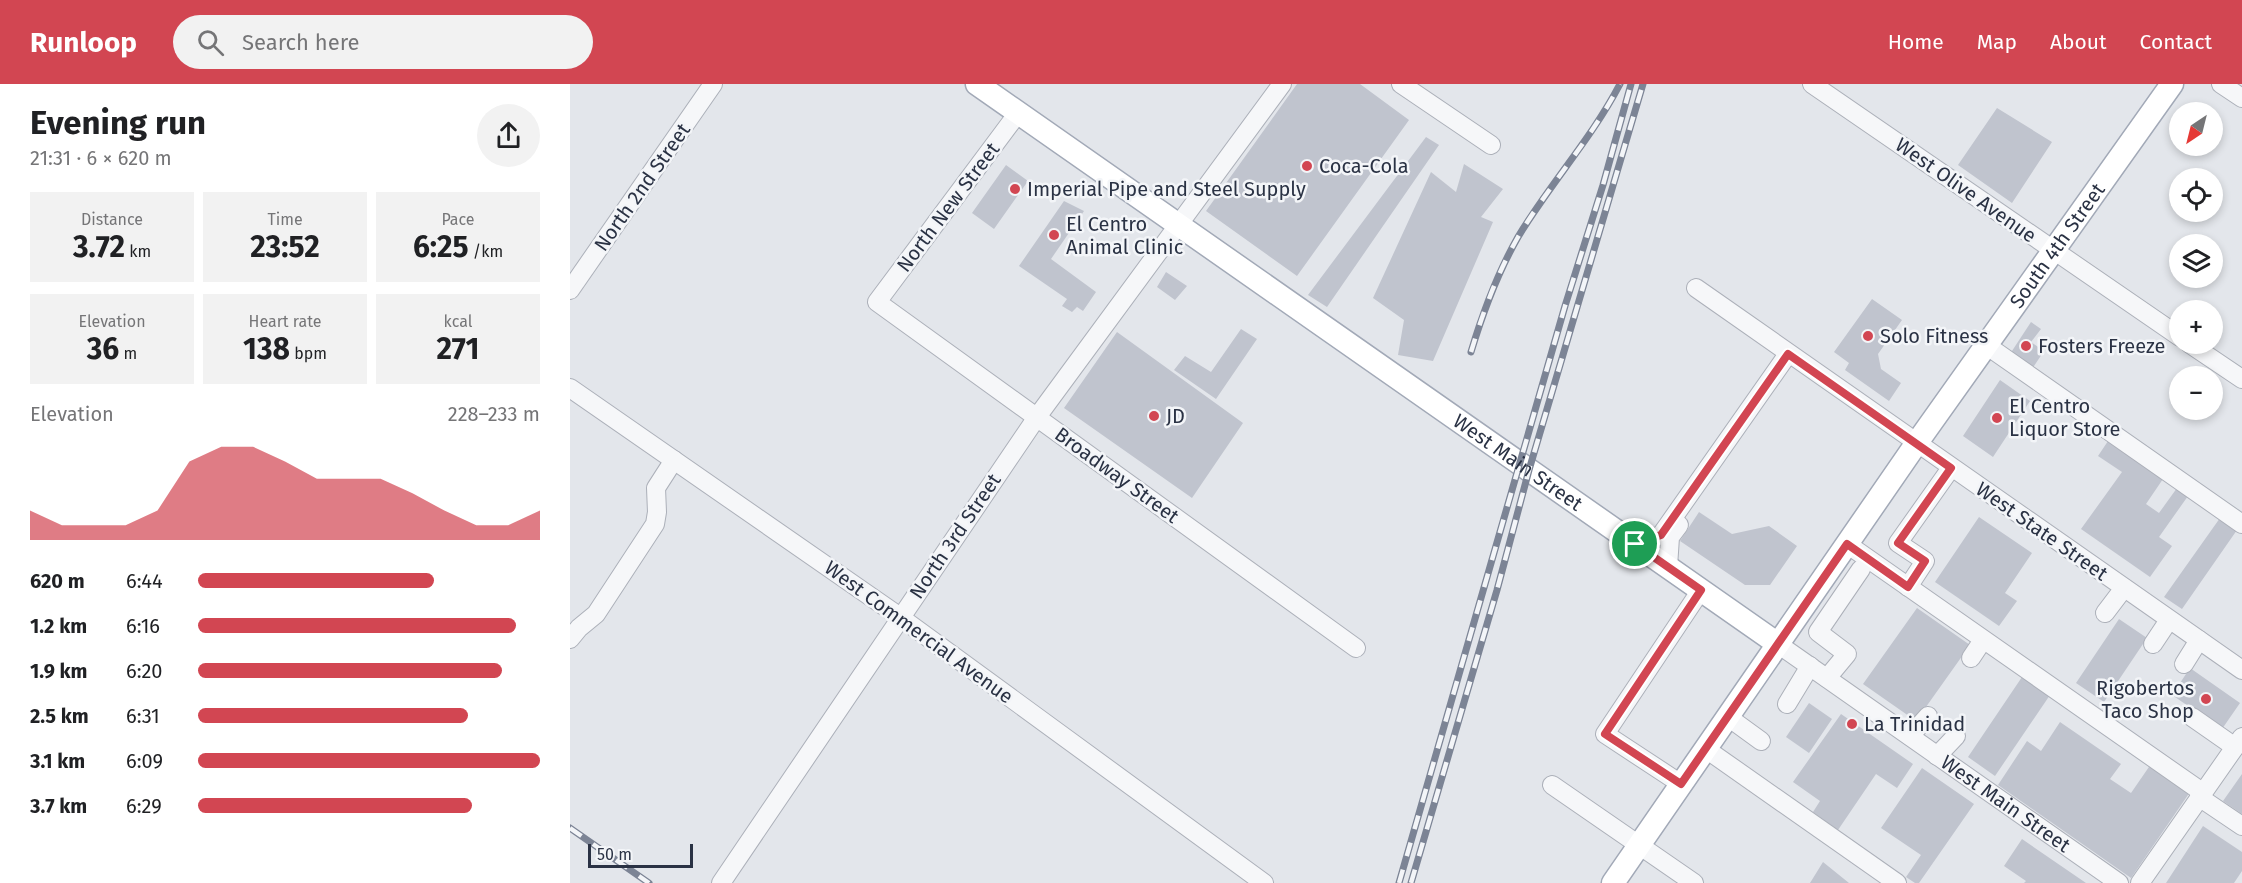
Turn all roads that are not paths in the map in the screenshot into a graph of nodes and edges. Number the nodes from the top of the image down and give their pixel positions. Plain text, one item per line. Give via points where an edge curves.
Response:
1 (713, 84) edge
2 (1282, 84) edge
3 (1401, 84) edge
4 (1812, 84) edge
5 (2172, 84) edge
6 (2221, 84) edge
7 (987, 87) edge
8 (2242, 98) edge
9 (1018, 113) junction
10 (1491, 145) dead end
11 (1177, 224) junction
12 (2054, 251) junction
13 (1695, 288) dead end
14 (570, 290) edge
15 (877, 302) joint
16 (2169, 329) edge
17 (1986, 345) junction
18 (2205, 354) edge
19 (1792, 356) junction
20 (2242, 379) edge
21 (570, 388) edge
22 (1037, 417) junction
23 (1916, 444) junction
24 (674, 460) junction
25 (1951, 468) junction
26 (2242, 524) edge
27 (1635, 544) junction
28 (1847, 544) junction
29 (1668, 567) junction
30 (1861, 569) dead end
31 (1908, 587) junction
32 (2124, 588) junction
33 (1701, 590) junction
34 (2105, 613) dead end
35 (900, 617) junction
36 (2169, 620) junction
37 (570, 639) edge
38 (1983, 640) junction
39 (2199, 640) junction
40 (1778, 644) junction
41 (2153, 644) dead end
42 (1356, 648) dead end
43 (1971, 658) dead end
44 (2184, 664) dead end
45 (1810, 666) junction
46 (2242, 670) edge
47 (1827, 678) junction
48 (1787, 704) dead end
49 (1928, 716) dead end
50 (1728, 717) junction
51 (2192, 717) dead end
52 (1910, 736) junction
53 (1956, 736) dead end
54 (1761, 741) dead end
55 (2238, 742) edge
56 (1706, 748) junction
57 (1937, 756) junction
58 (1681, 784) junction
59 (1552, 785) dead end
60 (2201, 795) junction
61 (2242, 826) edge
62 (1640, 844) junction
63 (721, 883) edge
64 (1264, 883) edge
65 (1613, 883) edge
66 (1694, 883) edge
67 (1897, 883) edge
68 (2119, 883) edge
69 (2140, 883) edge

1 - 14 street, North 2nd Street
2 - 11 street, North 3rd Street
3 - 10 street
4 - 12 street, West Olive Avenue
5 - 12 main road, South 4th Street
6 - 8 street
7 - 9 main road, West Main Street
9 - 11 main road, West Main Street
9 - 15 street, North New Street
11 - 22 street, North 3rd Street
11 - 27 main road, West Main Street
12 - 16 street, West Olive Avenue
12 - 17 main road, South 4th Street
13 - 19 street, West State Street
15 - 22 street, Broadway Street
17 - 23 main road, South 4th Street
17 - 26 street
18 - 20 street
19 - 23 street, West State Street
19 - 27 street via 1661,535
19 - 29 street via 1670,537
21 - 24 street, West Commercial Avenue
22 - 35 street, North 3rd Street
22 - 42 street, Broadway Street
23 - 25 street, West State Street
23 - 28 main road, South 4th Street
24 - 35 street, West Commercial Avenue
24 - 37 street via 656,488 655,524 596,614
25 - 31 street via 1898,543 1925,561
25 - 32 street, West State Street
27 - 29 main road, West Main Street
28 - 31 street
28 - 40 main road, South 4th Street
29 - 33 main road, West Main Street
30 - 47 street via 1818,632 1848,654
31 - 38 street
32 - 34 street
32 - 36 street, West State Street
33 - 40 main road, West Main Street
33 - 58 street via 1605,734
35 - 63 street, North 3rd Street
35 - 64 street, West Commercial Avenue
36 - 39 street, West State Street
36 - 41 street
38 - 43 street
38 - 60 street via 2058,684
39 - 44 street
39 - 46 street, West State Street
40 - 45 street, West Main Street
40 - 50 main road, South 4th Street
45 - 47 street, West Main Street
45 - 48 street
47 - 52 street, West Main Street
49 - 52 street
50 - 54 street
50 - 56 main road, South 4th Street
51 - 55 street
52 - 57 street, West Main Street
53 - 57 street
55 - 60 street
56 - 58 main road, South 4th Street
56 - 67 street
57 - 68 street, West Main Street
58 - 62 main road, South 4th Street
59 - 62 street
60 - 61 street
60 - 69 street
62 - 65 main road, South 4th Street
62 - 66 street

